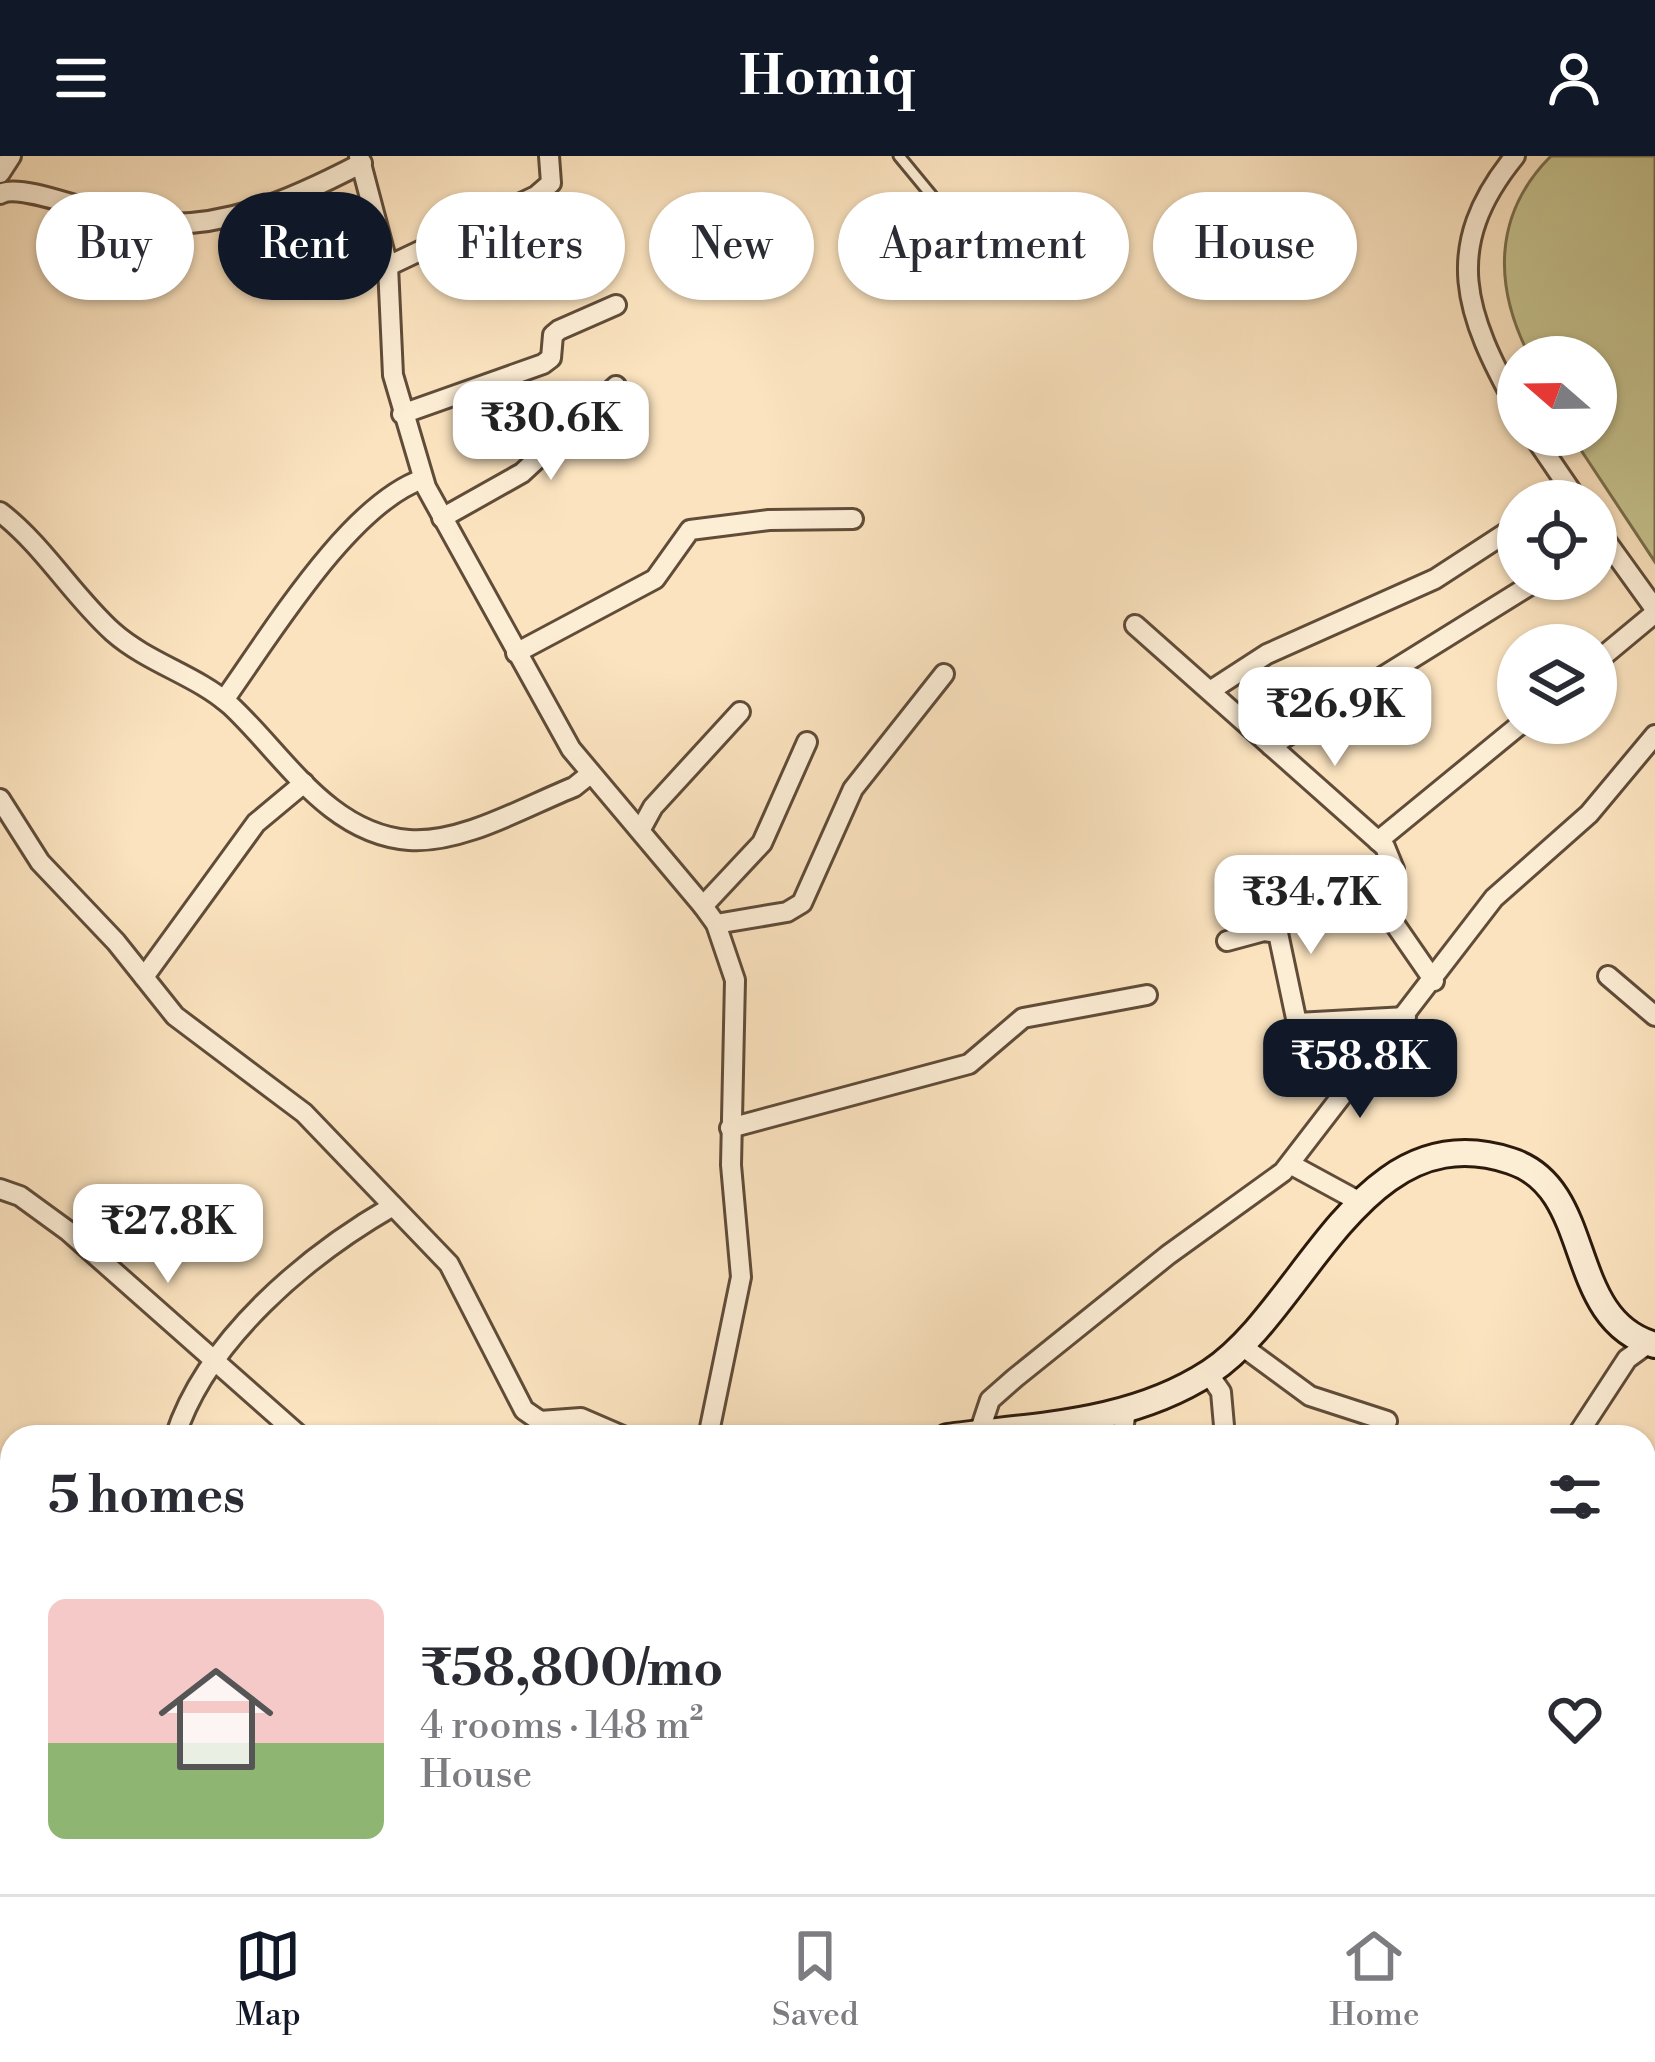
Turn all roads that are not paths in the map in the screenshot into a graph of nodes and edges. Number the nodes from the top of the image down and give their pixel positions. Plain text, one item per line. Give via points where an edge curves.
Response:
1 (11, 156) edge
2 (549, 156) edge
3 (899, 156) edge
4 (1515, 156) edge
5 (361, 159) edge
6 (2, 185) edge
7 (369, 192) edge
8 (929, 192) edge
9 (392, 264) edge
10 (390, 300) edge
11 (616, 305) dead end
12 (1497, 368) edge
13 (616, 386) dead end
14 (402, 414) junction
15 (423, 479) junction
16 (0, 512) edge
17 (442, 518) junction
18 (853, 519) dead end
19 (1497, 539) edge
20 (1617, 560) edge
21 (1506, 600) edge
22 (1655, 611) edge
23 (1135, 625) dead end
24 (1617, 644) edge
25 (516, 653) junction
26 (944, 674) dead end
27 (1213, 689) junction
28 (224, 700) junction
29 (740, 712) dead end
30 (1655, 735) edge
31 (807, 742) dead end
32 (1497, 743) edge
33 (1271, 746) junction
34 (589, 775) junction
35 (304, 783) junction
36 (0, 799) edge
37 (641, 829) junction
38 (1378, 841) junction
39 (703, 906) junction
40 (716, 924) junction
41 (1227, 941) dead end
42 (144, 976) junction
43 (1608, 976) dead end
44 (1434, 981) junction
45 (1148, 995) dead end
46 (1655, 1016) edge
47 (1406, 1018) junction
48 (730, 1128) junction
49 (1290, 1164) junction
50 (0, 1189) edge
51 (1360, 1202) junction
52 (393, 1206) junction
53 (1652, 1344) edge
54 (1242, 1346) junction
55 (213, 1360) junction
56 (1208, 1373) junction
57 (1387, 1421) dead end
58 (1124, 1424) edge
59 (179, 1425) edge
60 (287, 1425) edge
61 (597, 1425) edge
62 (711, 1425) edge
63 (982, 1425) edge
64 (1224, 1425) edge
65 (1584, 1425) edge

1 - 6 street
2 - 9 street via 551,183 536,196
3 - 8 lane
4 - 12 street via 1480,205 1466,269 1479,333
5 - 6 street via 280,205 169,225 88,213
5 - 7 street
10 - 14 street
11 - 14 street via 559,330 543,364
13 - 17 street via 522,473
14 - 15 street
15 - 17 street
15 - 28 street via 391,492 359,521
16 - 28 street via 110,629
17 - 25 street
18 - 25 street via 690,530 638,591
19 - 27 street via 1435,579 1267,654
20 - 22 street
21 - 33 street
22 - 24 street
23 - 27 street
25 - 34 street
26 - 40 street via 853,789 802,904
27 - 33 street
28 - 35 street
29 - 37 street
30 - 44 street via 1588,814 1494,898
31 - 39 street via 762,843
32 - 38 street
33 - 38 street
34 - 35 street via 491,820 420,841 361,828
34 - 37 street
35 - 42 street via 256,823
36 - 42 street via 40,862
37 - 39 street
38 - 44 street via 1393,860 1387,913
39 - 40 street
40 - 48 street via 735,980
41 - 47 street via 1278,933 1297,1023
42 - 52 street via 175,1016 304,1113
43 - 46 street
44 - 47 street
45 - 48 street via 1023,1018 969,1064
47 - 49 street
48 - 62 street via 741,1277
49 - 51 street
49 - 63 street via 1015,1378 990,1400
50 - 55 street via 68,1231
51 - 53 street via 1402,1170 1438,1157 1510,1160 1554,1191 1608,1316
51 - 54 street
52 - 55 street via 272,1292
52 - 61 street via 449,1264 524,1410 540,1421
53 - 65 street via 1627,1359
54 - 56 street
54 - 57 street via 1310,1396
55 - 59 street
55 - 60 street
56 - 58 street
56 - 64 street via 1221,1392

